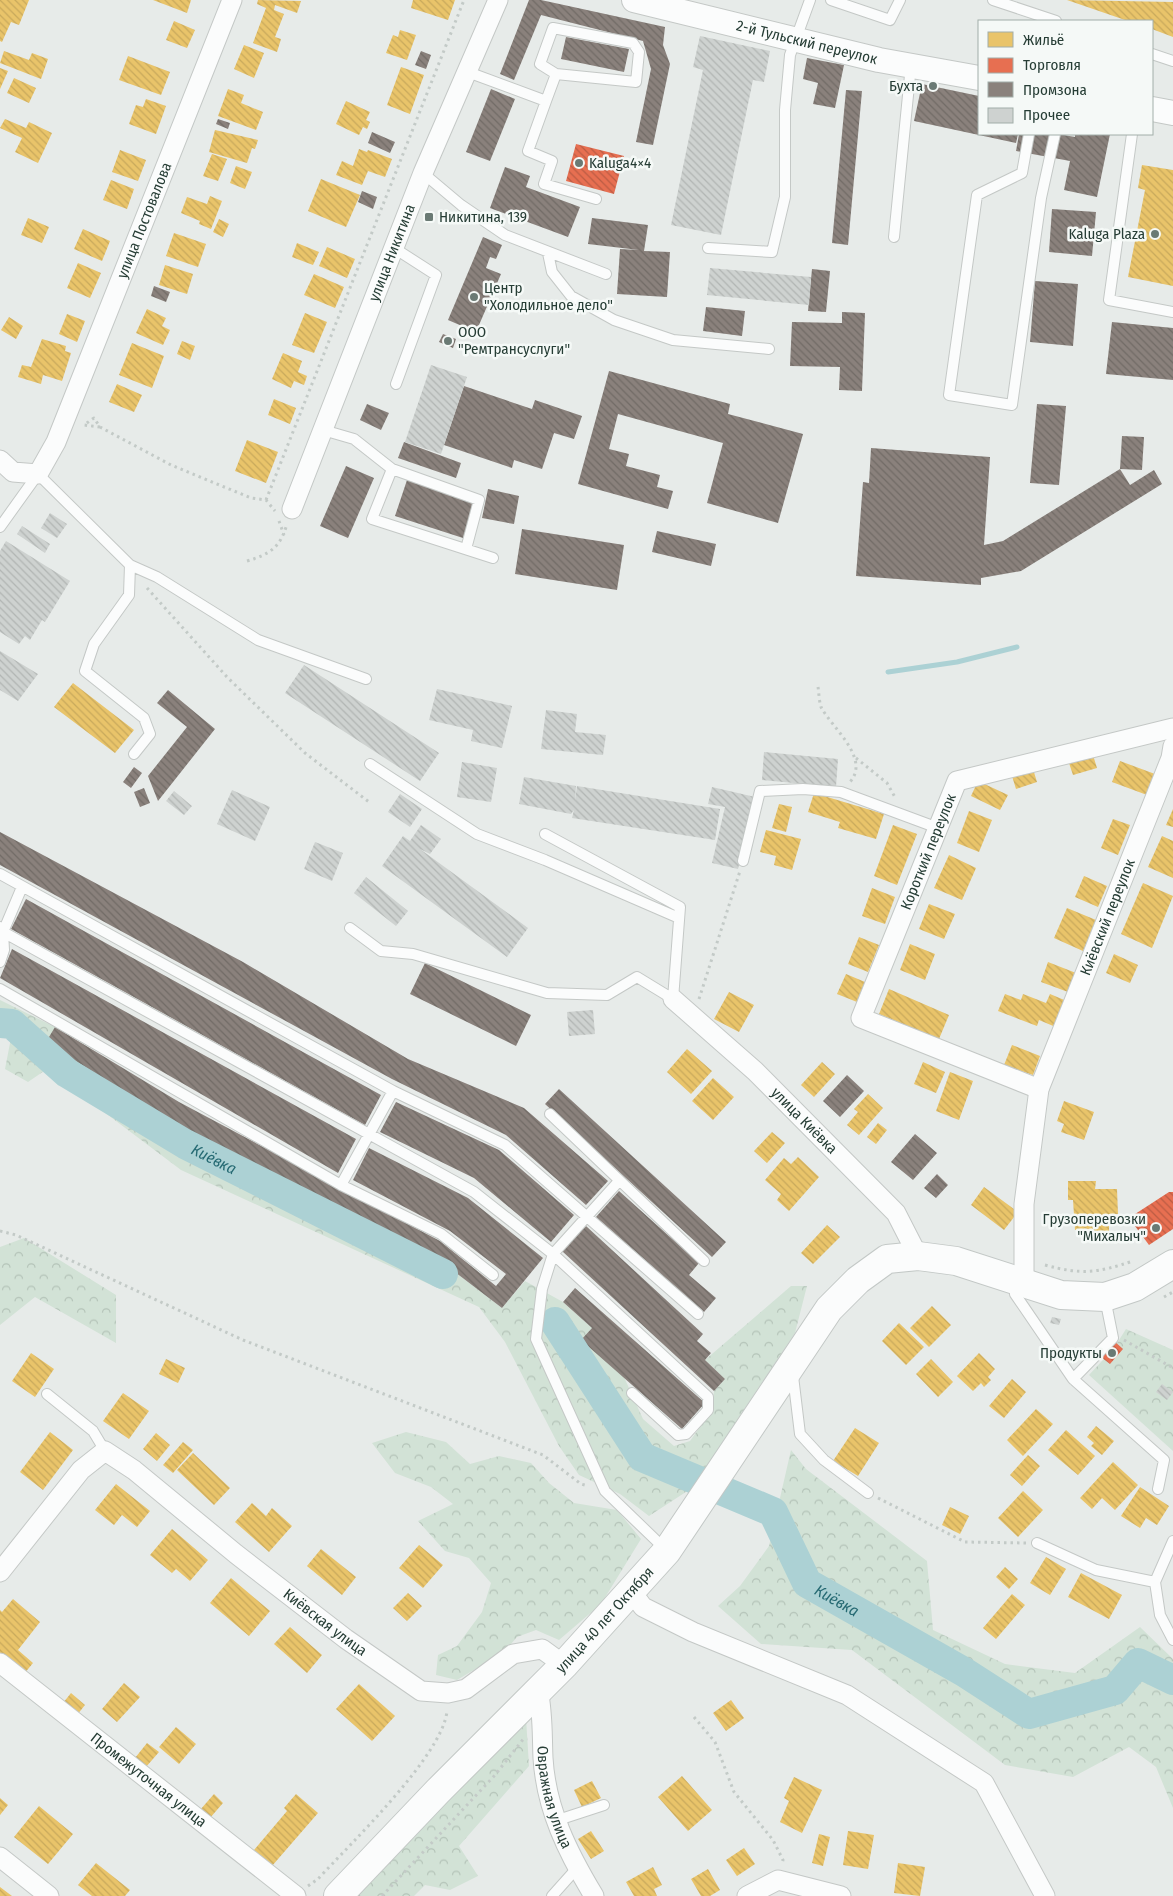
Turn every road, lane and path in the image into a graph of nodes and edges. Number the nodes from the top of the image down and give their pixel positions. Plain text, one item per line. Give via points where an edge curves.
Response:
1 (232, 0) edge
2 (464, 0) edge
3 (498, 0) edge
4 (634, 0) edge
5 (810, 0) edge
6 (831, 0) edge
7 (900, 0) edge
8 (993, 0) edge
9 (1053, 20) edge
10 (794, 38) junction
11 (1153, 54) edge
12 (1173, 61) edge
13 (911, 65) junction
14 (465, 71) junction
15 (556, 74) junction
16 (978, 78) edge
17 (546, 101) junction
18 (1153, 109) edge
19 (1173, 113) edge
20 (1029, 135) edge
21 (1055, 135) edge
22 (1132, 135) edge
23 (423, 173) junction
24 (596, 199) dead end
25 (894, 237) dead end
26 (394, 248) junction
27 (708, 248) dead end
28 (548, 253) junction
29 (606, 274) dead end
30 (1173, 312) edge
31 (769, 349) dead end
32 (396, 384) dead end
33 (100, 427) junction
34 (323, 430) junction
35 (0, 460) edge
36 (392, 468) junction
37 (38, 474) junction
38 (266, 500) junction
39 (292, 509) joint
40 (0, 527) edge
41 (284, 535) junction
42 (466, 549) junction
43 (493, 558) dead end
44 (247, 561) dead end
45 (130, 565) junction
46 (366, 679) dead end
47 (818, 687) dead end
48 (1173, 728) edge
49 (1173, 746) edge
50 (134, 754) dead end
51 (856, 758) junction
52 (370, 764) dead end
53 (841, 792) junction
54 (369, 802) dead end
55 (906, 817) junction
56 (938, 828) junction
57 (545, 834) dead end
58 (743, 861) joint
59 (0, 874) edge
60 (22, 887) junction
61 (679, 918) junction
62 (350, 928) dead end
63 (2, 929) edge
64 (0, 962) edge
65 (0, 989) edge
66 (673, 999) junction
67 (696, 1021) junction
68 (1039, 1089) junction
69 (393, 1091) junction
70 (550, 1114) dead end
71 (369, 1135) junction
72 (619, 1181) junction
73 (341, 1184) junction
74 (586, 1216) junction
75 (0, 1231) edge
76 (553, 1254) junction
77 (918, 1256) junction
78 (1140, 1259) dead end
79 (704, 1260) dead end
80 (1173, 1264) edge
81 (1021, 1274) junction
82 (493, 1275) dead end
83 (1105, 1297) junction
84 (698, 1314) dead end
85 (1113, 1338) junction
86 (795, 1358) junction
87 (1173, 1368) edge
88 (1073, 1380) junction
89 (632, 1393) dead end
90 (47, 1394) dead end
91 (105, 1450) junction
92 (1158, 1489) dead end
93 (605, 1491) junction
94 (868, 1493) joint
95 (1173, 1542) edge
96 (672, 1543) junction
97 (1037, 1543) joint
98 (0, 1572) edge
99 (1155, 1582) junction
100 (631, 1591) junction
101 (1173, 1640) edge
102 (0, 1663) edge
103 (564, 1665) junction
104 (538, 1690) junction
105 (448, 1692) junction
106 (694, 1717) dead end
107 (604, 1805) dead end
108 (555, 1821) junction
109 (0, 1857) edge
110 (577, 1868) junction
111 (778, 1880) junction
112 (296, 1895) edge
113 (49, 1896) edge
114 (338, 1896) edge
115 (552, 1896) edge
116 (594, 1896) edge
117 (747, 1896) edge
118 (841, 1896) edge
119 (1045, 1896) edge

1 - 37 street, улица Постовалова via 56,442
2 - 38 path
3 - 14 street, улица Никитина
4 - 10 street, 2-й Тульский переулок
5 - 10 lane
6 - 7 lane via 890,20
8 - 9 lane
10 - 13 street, 2-й Тульский переулок
10 - 27 lane via 785,110 785,197 772,252
11 - 12 lane
13 - 16 street, 2-й Тульский переулок
13 - 25 lane
14 - 17 lane
14 - 23 street, улица Никитина
15 - 15 lane via 636,82 639,52 633,44 553,28 540,64
15 - 17 lane
17 - 24 lane via 528,151 552,160 544,184
18 - 19 street
20 - 21 lane via 1022,173 977,195 949,395 1012,405 1041,198
22 - 30 lane via 1109,300
23 - 26 street, улица Никитина
23 - 28 lane via 461,205 505,235
26 - 32 lane via 436,275
26 - 34 street, улица Никитина
28 - 29 lane
28 - 31 lane via 552,272 571,296 614,320 674,340
33 - 33 path via 94,418 84,424 92,426
33 - 38 path via 171,465 251,498
34 - 36 lane via 354,439
34 - 39 street, улица Никитина
35 - 37 street via 13,472
36 - 42 lane via 480,500
36 - 42 lane via 372,519
37 - 40 lane
37 - 45 lane
38 - 41 path via 277,513
39 - 41 path
41 - 44 path via 270,554
42 - 43 lane
45 - 46 lane via 157,577 258,640
45 - 50 lane via 129,595 94,644 85,671 144,718 150,734
45 - 54 path via 227,677 305,753
47 - 51 path via 820,705
48 - 56 street, Короткий переулок via 957,781
49 - 68 street, Киёвский переулок via 1171,758
51 - 53 path via 854,777
51 - 55 path via 887,783
52 - 61 lane via 477,834
53 - 55 lane
53 - 58 lane via 804,789 760,791
55 - 56 lane
56 - 68 street, Короткий переулок via 861,1018
57 - 61 lane via 680,907
58 - 67 path via 698,1004
59 - 60 lane
60 - 63 lane
60 - 69 lane
61 - 66 lane
62 - 66 lane via 381,951 413,954 547,993 607,995 637,977
63 - 64 lane via 4,950
63 - 71 lane
65 - 73 lane
66 - 67 street, улица Киёвка
67 - 77 street, улица Киёвка via 755,1071 896,1213
68 - 81 street, Киёвский переулок via 1024,1204
69 - 71 lane
69 - 74 lane via 505,1145
70 - 72 lane
71 - 73 lane
71 - 76 lane via 474,1192
72 - 74 lane
72 - 79 lane
73 - 82 lane via 441,1234
74 - 76 lane
74 - 84 lane
75 - 93 path via 242,1340 543,1455 581,1484
76 - 89 lane via 708,1397 708,1410 686,1434 678,1435
76 - 93 lane via 542,1288 536,1339
77 - 81 main road
77 - 86 main road, улица 40 лет Октября via 887,1259 858,1280 829,1309
78 - 81 path via 1095,1272
80 - 83 main road via 1135,1287
81 - 83 main road via 1061,1294
81 - 88 lane via 1015,1294
83 - 85 lane
85 - 87 path via 1127,1340
85 - 88 lane
86 - 94 lane via 792,1382 800,1434 824,1460
86 - 96 main road, улица 40 лет Октября
88 - 92 lane via 1164,1460
90 - 91 lane via 93,1431
91 - 98 street via 81,1470
91 - 105 street, Киёвская улица via 346,1639 421,1691
93 - 96 lane
94 - 97 path via 965,1542
95 - 99 lane
96 - 100 main road, улица 40 лет Октября
97 - 99 lane via 1096,1570
99 - 101 lane via 1160,1615
100 - 103 main road, улица 40 лет Октября
100 - 119 street via 643,1607 693,1632 847,1695 984,1783
102 - 112 street, Промежуточная улица
103 - 104 main road, улица 40 лет Октября
103 - 105 street, Киёвская улица via 542,1649 514,1654 466,1689
104 - 108 street, Овражная улица via 543,1715 543,1760
104 - 114 main road, улица 40 лет Октября
105 - 112 path via 446,1722 420,1766 318,1879
106 - 111 path via 714,1742 734,1792 773,1840 783,1860
107 - 108 lane
108 - 110 street, Овражная улица
109 - 113 street
110 - 115 lane
110 - 116 street, Овражная улица
111 - 117 street
111 - 118 street

